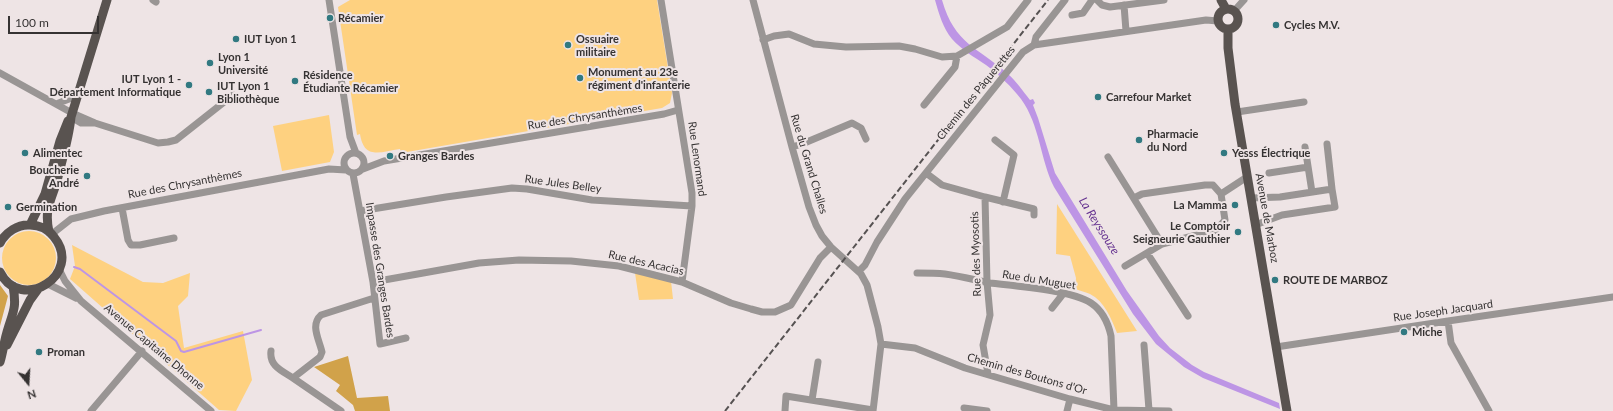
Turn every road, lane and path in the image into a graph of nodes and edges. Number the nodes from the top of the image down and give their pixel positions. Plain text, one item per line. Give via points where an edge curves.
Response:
1 (107, 0) edge
2 (329, 0) edge
3 (662, 0) edge
4 (753, 0) edge
5 (1028, 0) edge
6 (1065, 0) edge
7 (1092, 0) edge
8 (1097, 0) edge
9 (1164, 0) edge
10 (1221, 0) edge
11 (1244, 0) edge
12 (1124, 5) junction
13 (1230, 10) junction
14 (1072, 15) dead end
15 (1218, 21) junction
16 (1228, 29) junction
17 (1126, 31) junction
18 (764, 40) junction
19 (1034, 45) junction
20 (960, 55) junction
21 (0, 73) edge
22 (233, 95) dead end
23 (78, 96) junction
24 (1304, 102) dead end
25 (56, 104) junction
26 (924, 105) dead end
27 (678, 110) junction
28 (1237, 112) junction
29 (72, 115) junction
30 (350, 137) junction
31 (866, 139) dead end
32 (995, 140) dead end
33 (1327, 144) dead end
34 (792, 147) junction
35 (1305, 147) dead end
36 (356, 153) junction
37 (1108, 157) dead end
38 (346, 158) junction
39 (364, 159) junction
40 (384, 161) junction
41 (1308, 167) junction
42 (329, 169) junction
43 (363, 169) junction
44 (346, 170) junction
45 (926, 173) junction
46 (1269, 173) dead end
47 (353, 174) junction
48 (1247, 177) junction
49 (1332, 190) junction
50 (1312, 192) junction
51 (1221, 194) junction
52 (985, 197) junction
53 (1134, 198) junction
54 (1251, 198) junction
55 (1003, 202) junction
56 (692, 206) junction
57 (122, 208) junction
58 (360, 211) junction
59 (1034, 215) dead end
60 (1255, 224) junction
61 (30, 225) junction
62 (4, 232) edge
63 (50, 233) junction
64 (174, 238) dead end
65 (0, 243) edge
66 (1162, 244) junction
67 (831, 246) junction
68 (1147, 253) junction
69 (1125, 266) dead end
70 (59, 269) junction
71 (859, 271) junction
72 (917, 273) dead end
73 (1, 274) edge
74 (373, 282) junction
75 (682, 282) junction
76 (988, 282) junction
77 (48, 284) junction
78 (13, 286) junction
79 (38, 288) junction
80 (1063, 294) junction
81 (374, 298) junction
82 (1613, 298) edge
83 (82, 301) junction
84 (1052, 308) dead end
85 (1188, 316) dead end
86 (1448, 321) junction
87 (406, 338) dead end
88 (881, 344) junction
89 (1144, 346) dead end
90 (1276, 347) junction
91 (3, 351) junction
92 (271, 351) dead end
93 (142, 352) junction
94 (0, 362) edge
95 (818, 362) dead end
96 (988, 374) junction
97 (293, 378) junction
98 (1070, 399) junction
99 (812, 400) junction
100 (964, 408) dead end
101 (873, 410) edge
102 (1114, 410) junction
103 (1149, 410) edge
104 (91, 411) edge
105 (211, 411) edge
106 (341, 411) edge
107 (785, 411) edge
108 (987, 411) edge
109 (1067, 411) edge
110 (1169, 411) edge
111 (1287, 411) edge
112 (1489, 411) edge

1 - 23 main road
2 - 30 street
3 - 27 street
4 - 18 street, Rue du Grand Challes
5 - 20 street via 1006,27
6 - 19 street via 1036,37
7 - 14 street via 1083,13
8 - 12 street via 1105,7
9 - 12 street
10 - 13 main road
11 - 13 street
12 - 17 street
13 - 15 main road via 1220,13
13 - 16 main road via 1238,18 1235,26
15 - 16 main road via 1222,27
15 - 17 street via 1206,20
16 - 28 main road, Avenue de Marboz
17 - 19 street
18 - 20 street via 790,34 814,44 846,47 899,46 942,57
18 - 34 street, Rue du Grand Challes
19 - 45 street, Chemin des Pâquerettes via 1023,52
20 - 26 street via 955,67
21 - 25 street
22 - 29 street via 176,140 168,142 158,143 95,123 81,123
23 - 25 street
23 - 29 main road
24 - 28 street
25 - 29 street
27 - 40 street, Rue des Chrysanthèmes
27 - 56 street, Rue Lenormand
28 - 48 main road, Avenue de Marboz
29 - 61 main road via 64,128 45,194
29 - 63 main road via 47,213
30 - 36 street
30 - 38 street
31 - 34 street via 861,128 852,124
32 - 55 street via 1014,155
33 - 49 street
34 - 67 street, Rue du Grand Challes via 809,207 822,236
35 - 41 street
36 - 38 street via 351,153
36 - 39 street
37 - 53 street
38 - 42 street, Rue des Chrysanthèmes
38 - 44 street
39 - 40 street, Rue des Chrysanthèmes
39 - 43 street
40 - 43 street, Rue des Chrysanthèmes
41 - 46 street
41 - 50 street
42 - 44 street, Rue des Chrysanthèmes
42 - 57 street, Rue des Chrysanthèmes
43 - 47 street
44 - 47 street
45 - 52 street, Rue des Myosotis via 942,186
45 - 71 street, Chemin des Pâquerettes via 905,199
47 - 58 street, Impasse des Granges Bardes
48 - 51 street
48 - 54 main road, Avenue de Marboz
49 - 50 street
49 - 60 street via 1335,207 1282,215
50 - 54 street
51 - 53 street via 1214,185 1205,185 1142,194
51 - 66 street via 1225,220 1216,230
52 - 55 street
52 - 76 street, Rue des Myosotis
53 - 66 street
54 - 60 main road, Avenue de Marboz
55 - 59 street via 1034,209
56 - 58 street, Rue Jules Belley via 606,202 512,188
56 - 75 street, Rue Lenormand
57 - 63 street, Rue des Chrysanthèmes via 71,219
57 - 64 street via 131,245 140,246
58 - 74 street, Impasse des Granges Bardes
60 - 90 main road, Avenue de Marboz
61 - 62 main road
61 - 63 main road
62 - 65 main road
63 - 70 main road via 60,247
66 - 68 street
67 - 71 street, Rue du Grand Challes
67 - 75 street, Rue des Acacias via 820,258 791,305 775,312 762,312 731,303
68 - 69 street
68 - 85 street
70 - 77 main road
70 - 83 street, Avenue Capitaine Dhonne via 65,281
71 - 88 street, Rue du Grand Challes via 867,286
72 - 76 street, Rue du Muguet via 944,274
73 - 78 main road
74 - 75 street, Rue des Acacias via 520,260 571,261 619,266
74 - 81 street, Impasse des Granges Bardes
76 - 80 street, Rue du Muguet
76 - 96 street, Rue des Myosotis via 990,315 983,346
77 - 79 main road
77 - 83 street, Avenue Capitaine Dhonne
78 - 79 main road via 25,290
78 - 91 main road via 16,303
79 - 91 main road
80 - 84 street
80 - 102 street, Rue du Muguet via 1090,302 1104,316 1110,328
81 - 87 street, Impasse des Granges Bardes via 380,344
81 - 97 street via 321,314 315,324 322,352 320,357
82 - 86 street, Rue Joseph Jacquard
83 - 93 street, Avenue Capitaine Dhonne
86 - 90 street, Rue Joseph Jacquard
86 - 112 street via 1451,343
88 - 96 street, Chemin des Boutons d'Or via 915,348 965,368
88 - 101 street, Rue du Grand Challes
89 - 103 street
90 - 111 main road, Avenue de Marboz
91 - 94 main road
92 - 97 street via 274,366
93 - 104 street
93 - 105 street, Avenue Capitaine Dhonne
95 - 99 street
96 - 98 street, Chemin des Boutons d'Or
97 - 106 street
98 - 102 street, Chemin des Boutons d'Or
98 - 109 street
99 - 101 street
99 - 107 street via 786,396
100 - 108 street
102 - 103 street, Chemin des Boutons d'Or
103 - 110 street, Chemin des Boutons d'Or

